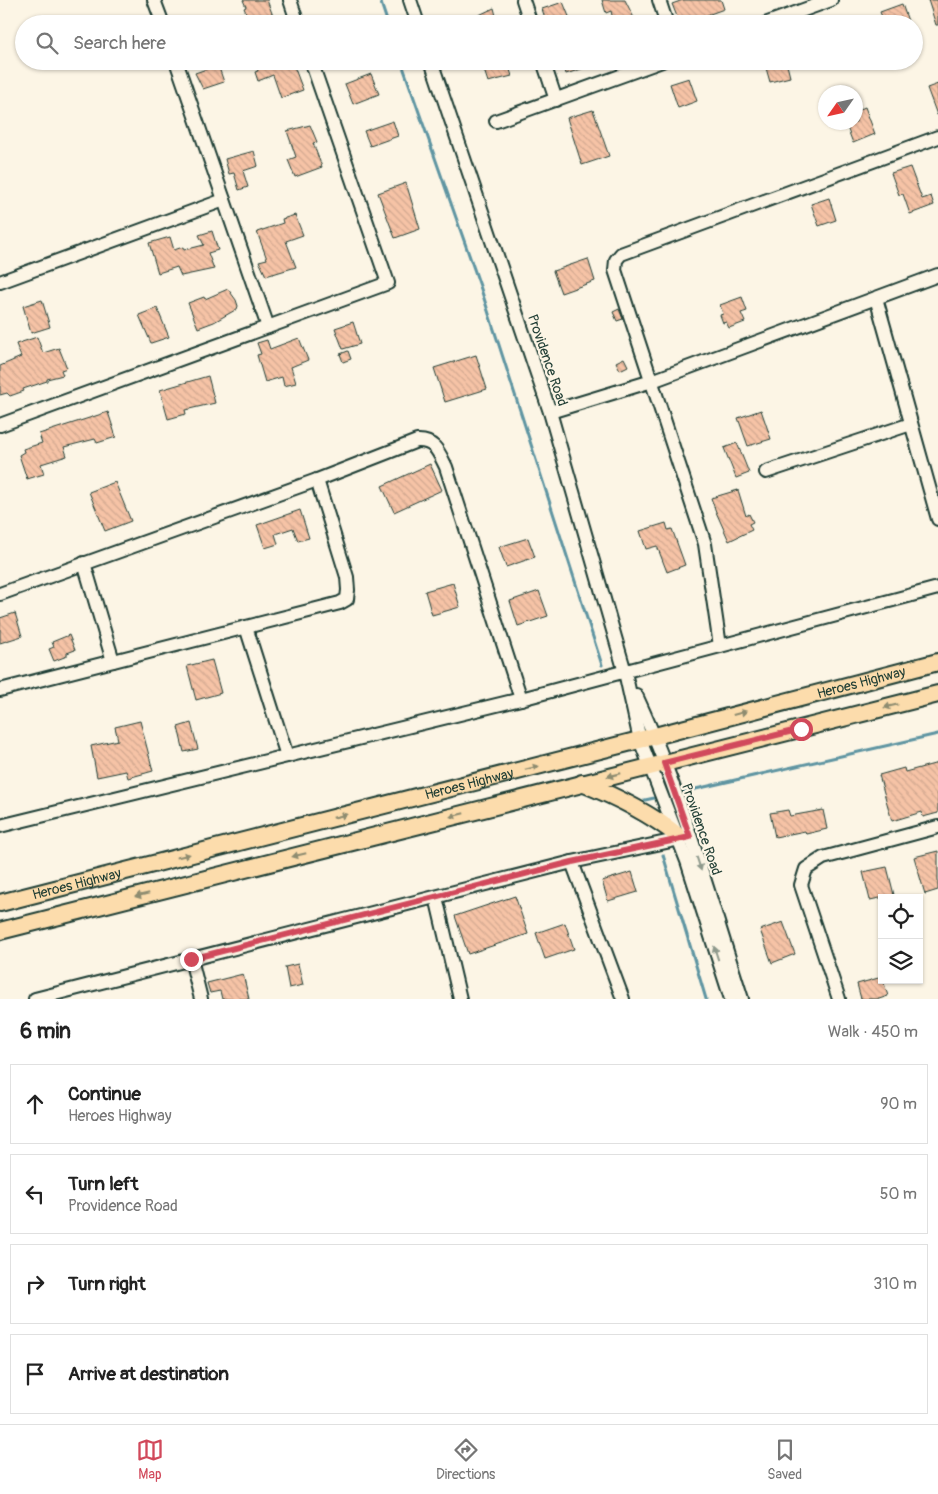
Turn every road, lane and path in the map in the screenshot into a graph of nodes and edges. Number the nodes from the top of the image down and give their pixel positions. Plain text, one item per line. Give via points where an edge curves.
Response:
1 (154, 0) edge
2 (290, 0) edge
3 (410, 0) edge
4 (523, 0) edge
5 (659, 0) edge
6 (831, 0) edge
7 (160, 15) edge
8 (295, 15) edge
9 (415, 15) edge
10 (528, 15) edge
11 (663, 15) edge
12 (790, 15) edge
13 (179, 70) edge
14 (314, 70) edge
15 (434, 70) edge
16 (546, 70) edge
17 (638, 70) edge
18 (556, 100) junction
19 (496, 121) dead end
20 (938, 137) edge
21 (224, 200) junction
22 (938, 276) edge
23 (0, 282) edge
24 (876, 298) junction
25 (268, 327) junction
26 (652, 381) junction
27 (550, 412) junction
28 (911, 424) junction
29 (0, 426) edge
30 (766, 472) dead end
31 (317, 480) junction
32 (938, 519) edge
33 (84, 563) junction
34 (938, 588) edge
35 (0, 594) edge
36 (246, 627) junction
37 (720, 646) junction
38 (113, 661) junction
39 (938, 662) edge
40 (625, 672) junction
41 (0, 690) edge
42 (938, 694) edge
43 (521, 699) junction
44 (648, 738) junction
45 (287, 756) junction
46 (664, 763) junction
47 (582, 784) junction
48 (0, 826) edge
49 (938, 827) edge
50 (682, 837) junction
51 (572, 862) junction
52 (436, 897) junction
53 (0, 903) edge
54 (0, 932) edge
55 (191, 959) junction
56 (35, 999) edge
57 (201, 999) edge
58 (460, 999) edge
59 (623, 999) edge
60 (732, 999) edge
61 (742, 999) edge
62 (839, 999) edge

1 - 7 street
2 - 8 street
3 - 9 street
4 - 10 street
5 - 11 street
6 - 12 street
13 - 21 street
14 - 25 street via 388,283
15 - 27 street, Providence Road
16 - 18 street
17 - 18 street
18 - 19 street
20 - 26 street via 621,254 616,260 615,270
21 - 23 street
21 - 25 street
22 - 24 street
24 - 26 street
24 - 28 street
25 - 29 street
26 - 27 street
26 - 37 street via 705,544
27 - 40 street, Providence Road
28 - 30 street
28 - 32 street
31 - 33 street
31 - 36 street via 347,577 346,599
31 - 43 street via 417,441 424,440 438,448
33 - 35 street
33 - 38 street
34 - 37 street
36 - 38 street
36 - 45 street
37 - 40 street
38 - 41 street
44 -> 39 main road, Heroes Highway
40 - 43 street
40 - 44 street, Providence Road
42 -> 46 main road, Heroes Highway
43 - 45 street
44 - 46 street, Providence Road
53 -> 44 main road, Heroes Highway
45 - 48 street
46 -> 47 main road, Heroes Highway
46 - 50 street, Providence Road
47 - 50 main road via 641,809
47 -> 54 main road, Heroes Highway
49 - 62 street via 823,858 806,869 801,885
50 - 51 street
60 -> 50 street, Providence Road
50 -> 61 street, Providence Road
51 - 52 street
51 - 59 street
52 - 55 street
52 - 58 street
55 - 56 street
55 - 57 street

